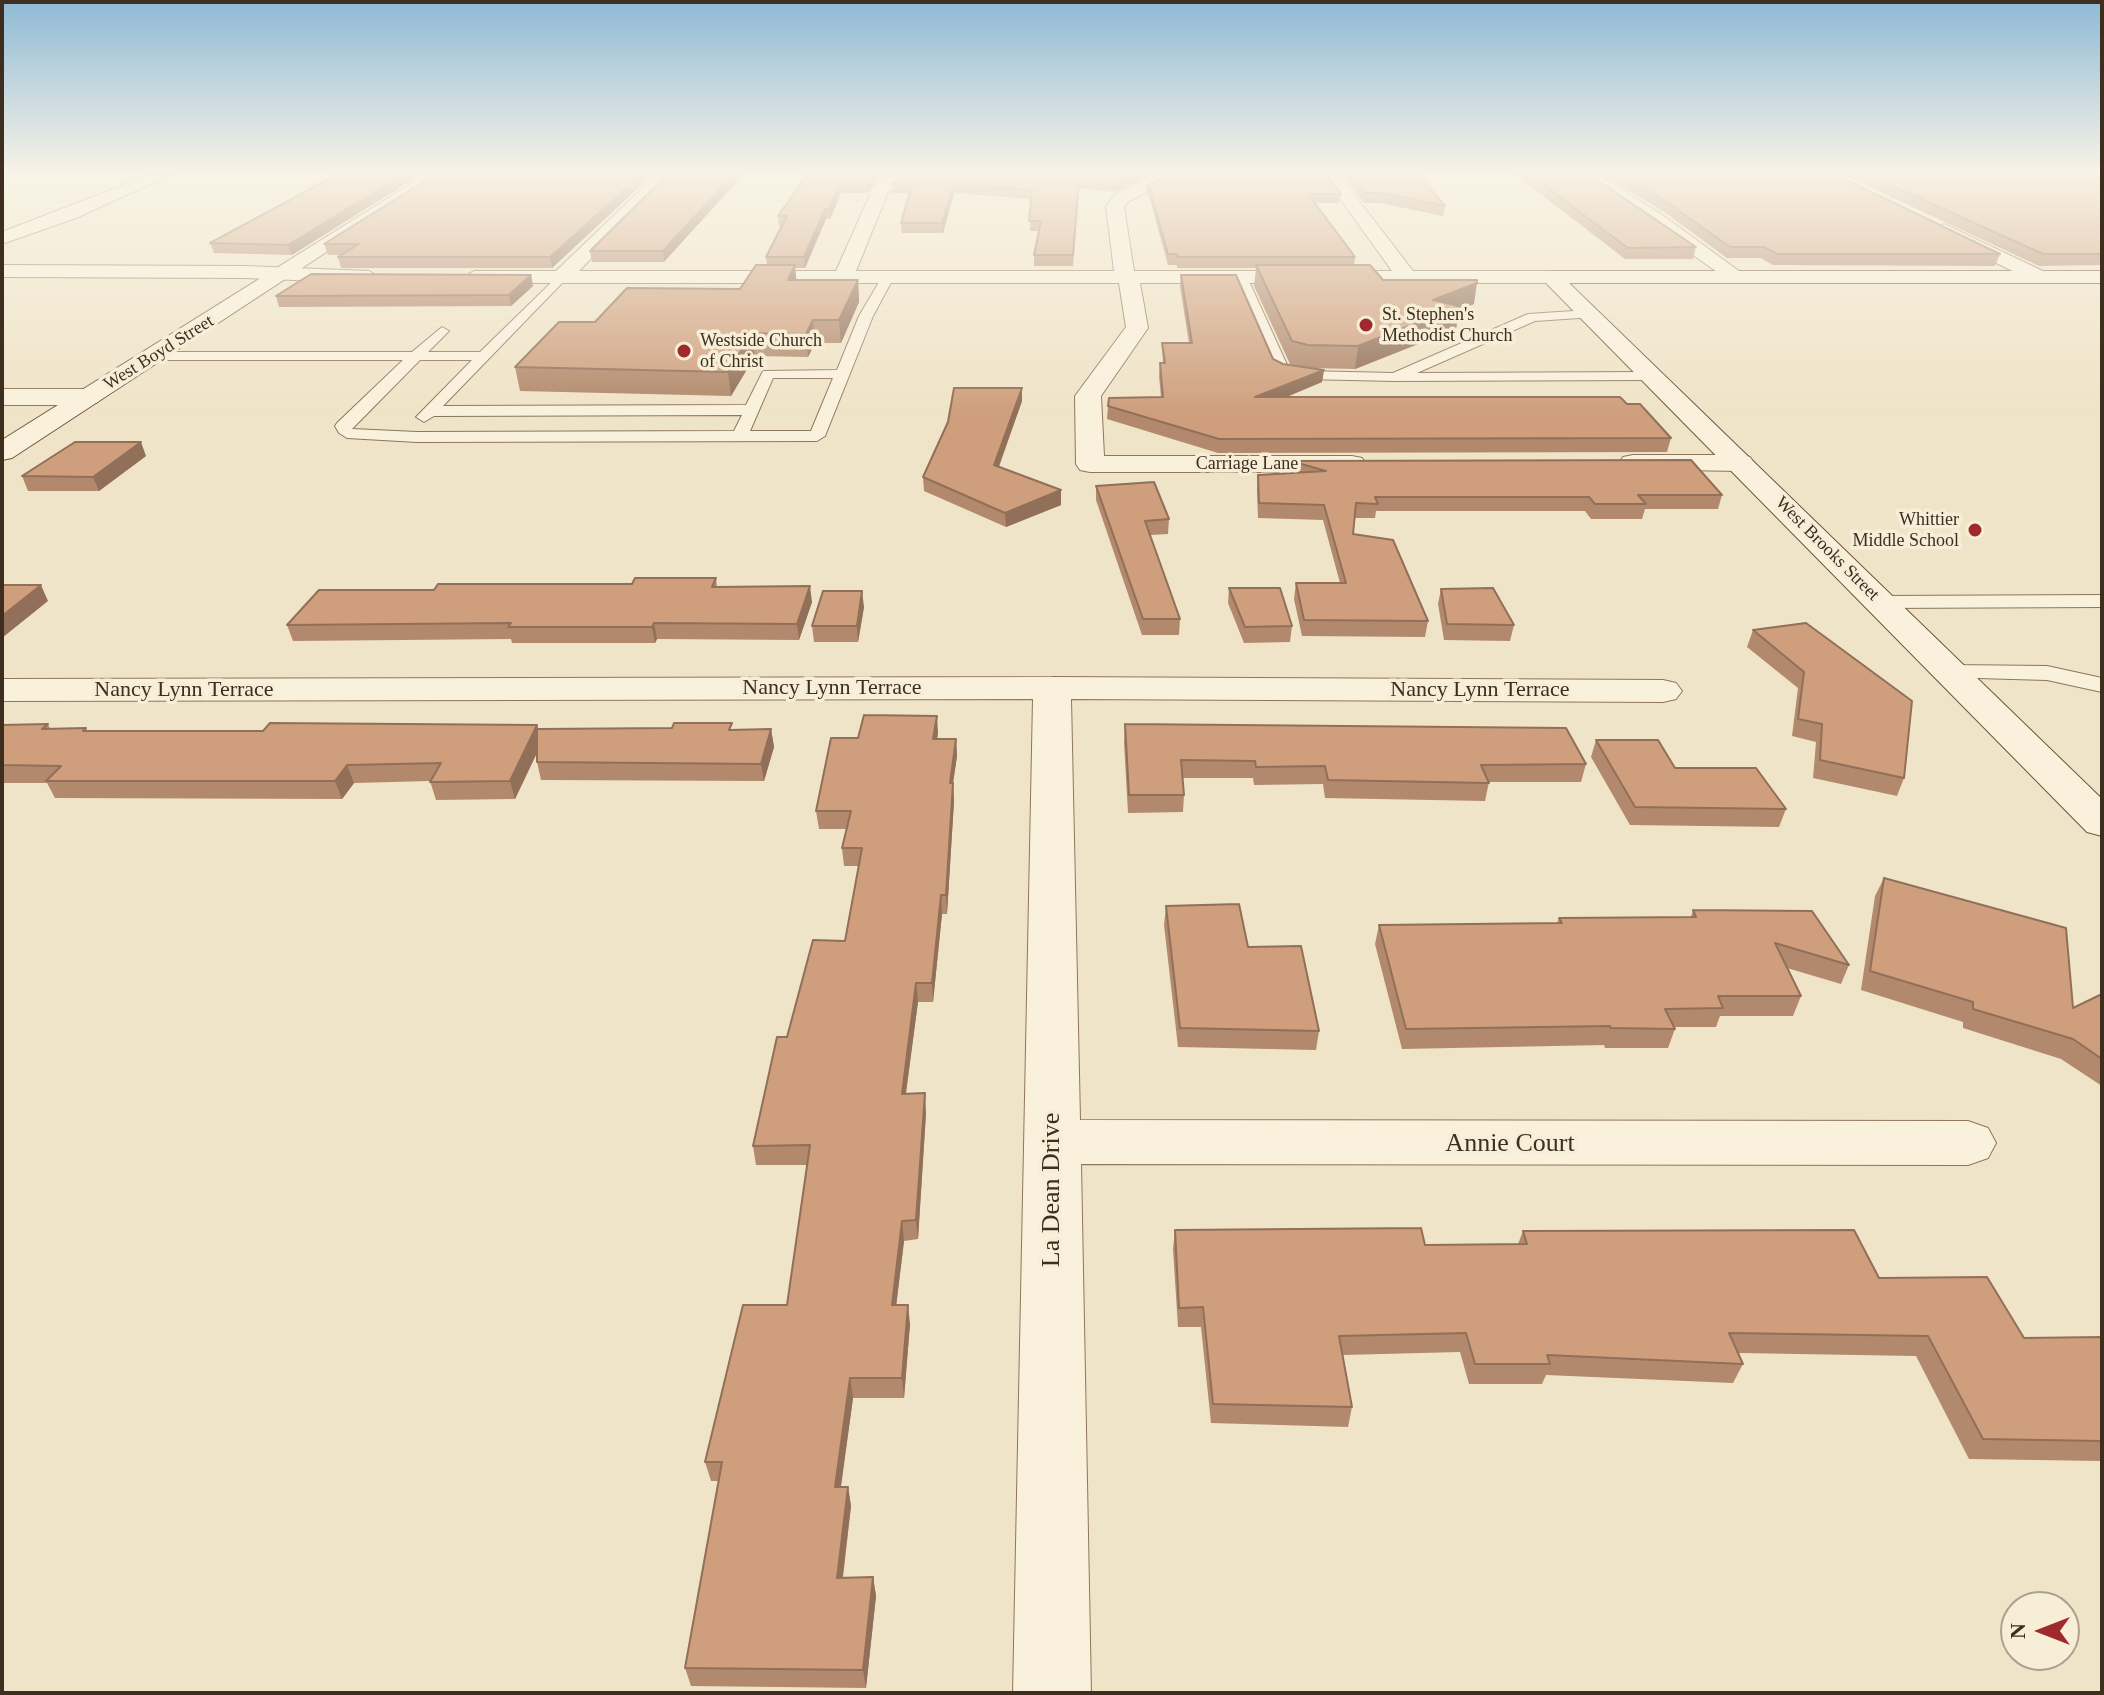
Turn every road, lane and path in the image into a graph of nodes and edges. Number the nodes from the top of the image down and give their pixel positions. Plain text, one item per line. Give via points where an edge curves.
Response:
1 (314, 254) edge
2 (584, 254) edge
3 (853, 254) edge
4 (1121, 254) edge
5 (1390, 254) edge
6 (1706, 254) edge
7 (1993, 254) edge
8 (2, 271) edge
9 (283, 274) junction
10 (391, 277) edge
11 (453, 277) edge
12 (561, 277) junction
13 (843, 277) junction
14 (888, 277) junction
15 (1126, 277) junction
16 (1241, 277) junction
17 (1407, 277) junction
18 (1551, 277) junction
19 (1737, 277) junction
20 (2040, 277) junction
21 (2102, 277) edge
22 (1589, 314) junction
23 (442, 331) dead end
24 (154, 356) junction
25 (415, 356) junction
26 (484, 356) junction
27 (841, 374) junction
28 (1652, 376) junction
29 (1395, 377) junction
30 (2, 397) edge
31 (89, 397) junction
32 (752, 410) junction
33 (430, 411) junction
34 (409, 435) junction
35 (740, 436) junction
36 (2, 452) edge
37 (1609, 463) edge
38 (1740, 463) junction
39 (1375, 464) edge
40 (2102, 601) edge
41 (1880, 602) junction
42 (1951, 672) junction
43 (2102, 685) edge
44 (1052, 688) junction
45 (2, 690) edge
46 (1663, 691) dead end
47 (2102, 823) edge
48 (1052, 1142) junction
49 (1968, 1143) dead end
50 (1052, 1693) edge

1 - 9 street, West Boyd Street
2 - 12 street
3 - 13 street
4 - 15 street
5 - 17 street
6 - 19 street
7 - 20 street
8 - 9 street
9 - 10 street
9 - 24 street, West Boyd Street
11 - 12 street
12 - 13 street
12 - 26 lane
13 - 14 street
14 - 15 street
14 - 27 lane
15 - 16 street
15 - 39 street, Carriage Lane via 1137,328 1088,396 1090,464
16 - 17 street
16 - 29 lane via 1282,370
17 - 18 street
18 - 19 street
18 - 22 street, West Brooks Street
19 - 20 street
20 - 21 street
22 - 28 street, West Brooks Street
22 - 29 lane via 1533,317
23 - 25 lane
24 - 25 lane
24 - 31 street, West Boyd Street
25 - 26 lane
25 - 34 lane via 343,426 347,433
26 - 33 lane
27 - 32 lane via 768,374
27 - 35 lane via 817,436
28 - 29 lane
28 - 38 street, West Brooks Street
30 - 31 street
31 - 36 street, West Boyd Street
32 - 33 lane
32 - 35 lane
33 - 34 lane
34 - 35 lane
37 - 38 street
38 - 41 street, West Brooks Street
40 - 41 lane
41 - 42 street, West Brooks Street
42 - 43 lane via 2047,673
42 - 47 street, West Brooks Street
44 - 45 street, Nancy Lynn Terrace
44 - 46 street, Nancy Lynn Terrace
44 - 48 street, La Dean Drive
48 - 49 street, Annie Court
48 - 50 street, La Dean Drive

